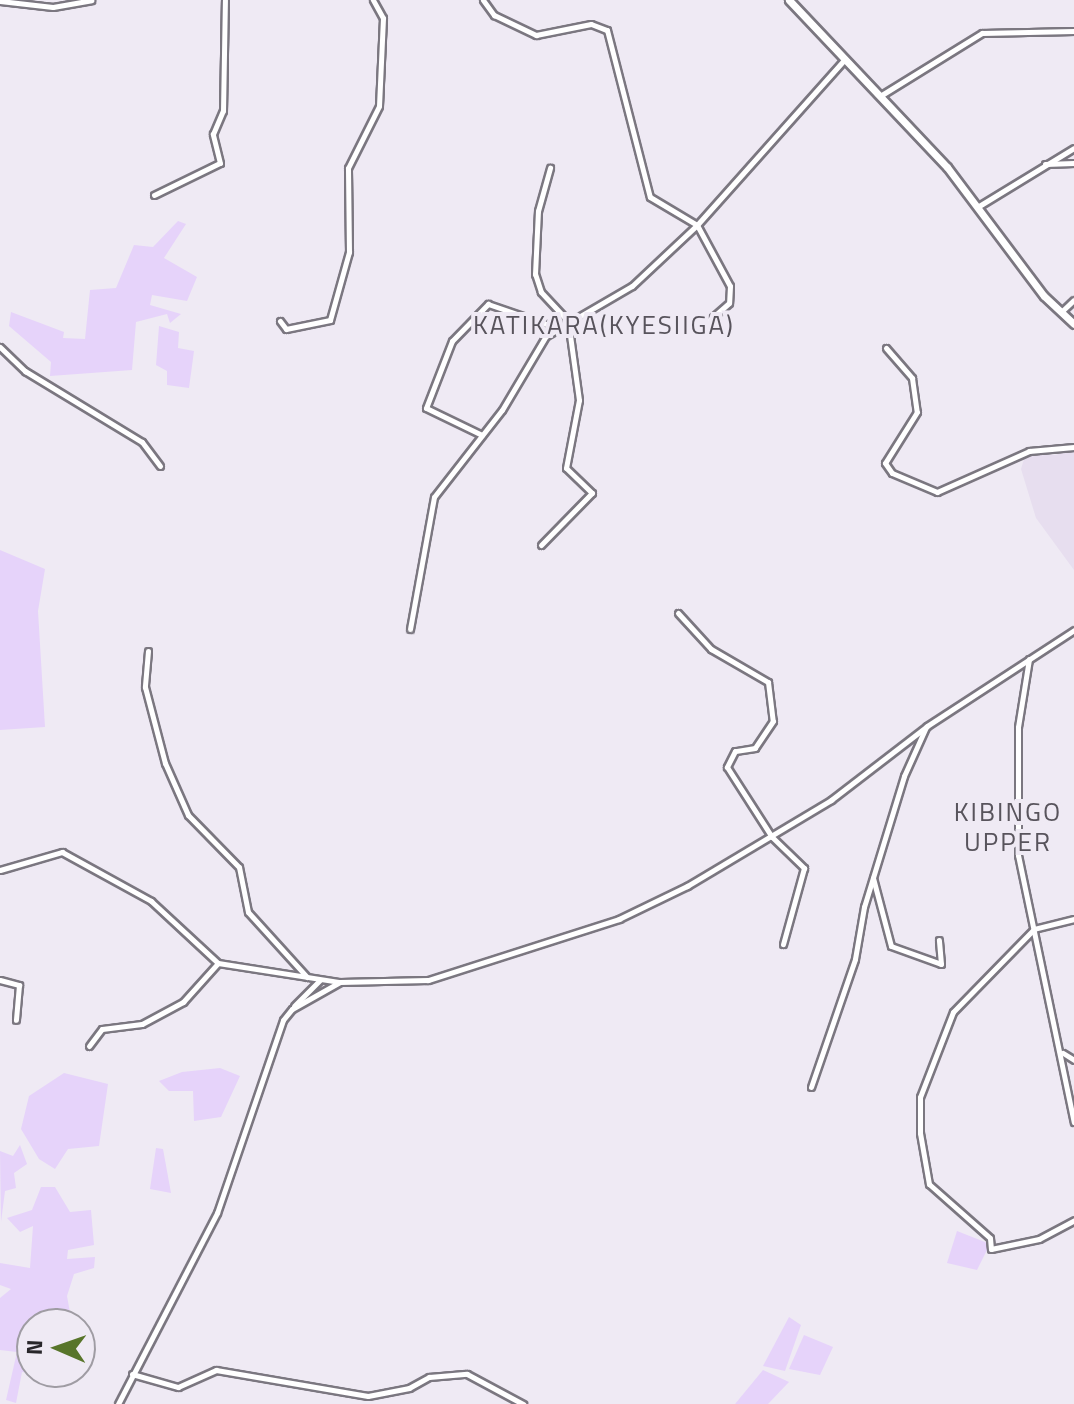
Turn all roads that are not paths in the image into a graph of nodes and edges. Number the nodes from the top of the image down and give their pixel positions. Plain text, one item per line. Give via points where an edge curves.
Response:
1 (91, 0) edge
2 (225, 0) edge
3 (373, 0) edge
4 (483, 0) edge
5 (789, 0) edge
6 (0, 1) edge
7 (1074, 31) edge
8 (844, 60) junction
9 (880, 96) junction
10 (1074, 148) edge
11 (1074, 163) edge
12 (1040, 164) junction
13 (550, 168) dead end
14 (154, 195) dead end
15 (979, 206) junction
16 (697, 225) junction
17 (1074, 300) edge
18 (1062, 311) junction
19 (280, 321) dead end
20 (568, 321) junction
21 (1074, 324) edge
22 (555, 327) junction
23 (701, 327) dead end
24 (0, 347) edge
25 (886, 348) dead end
26 (482, 435) junction
27 (1074, 447) edge
28 (160, 466) dead end
29 (541, 545) dead end
30 (678, 613) dead end
31 (410, 629) dead end
32 (1074, 630) edge
33 (148, 651) dead end
34 (1029, 659) junction
35 (927, 726) junction
36 (772, 837) junction
37 (0, 870) edge
38 (873, 877) junction
39 (1074, 919) edge
40 (1034, 929) junction
41 (939, 940) dead end
42 (783, 944) dead end
43 (218, 963) junction
44 (307, 977) junction
45 (321, 979) junction
46 (0, 980) edge
47 (340, 982) junction
48 (292, 1009) junction
49 (16, 1020) dead end
50 (89, 1046) dead end
51 (1061, 1048) junction
52 (1074, 1060) edge
53 (811, 1087) dead end
54 (1074, 1122) edge
55 (1074, 1220) edge
56 (132, 1374) junction
57 (118, 1404) edge
58 (523, 1404) edge

1 - 6 street via 46,7
2 - 14 street via 223,111 213,134 220,163
3 - 19 street via 383,18 379,106 348,168 349,252 330,320 286,329
4 - 16 street via 494,15 536,35 603,26 620,69 650,197
5 - 8 main road
7 - 9 street via 982,33
8 - 9 main road
8 - 16 street
9 - 15 main road
10 - 12 street
11 - 12 street
12 - 15 street
13 - 20 street via 538,211 535,274 541,292
15 - 18 main road via 1044,296
16 - 20 street via 632,286
16 - 23 street via 731,296
17 - 18 street
18 - 21 main road
20 - 22 street
20 - 29 street via 579,404 566,468 592,495
22 - 26 street
22 - 26 street via 488,304 452,341 426,408
24 - 28 street via 25,371 142,442
25 - 27 street via 912,378 917,412 885,463 892,473 937,492 1029,451
26 - 31 street via 434,497
30 - 36 street via 703,633 711,649 768,682 773,721 755,748 735,751 727,767
32 - 34 street
33 - 44 street via 145,687 165,763 188,815 239,867 248,912
34 - 35 street
34 - 40 street via 1016,797 1019,862
35 - 36 street
35 - 38 street
36 - 42 street via 804,868
36 - 47 street via 619,919 428,980
37 - 43 street via 52,852 81,860 151,901
38 - 41 street via 891,946 941,964
38 - 53 street via 858,950
39 - 40 street
40 - 51 street
40 - 55 street via 950,1016 920,1097 922,1161 933,1188 990,1238 991,1249 1035,1240
43 - 44 street
43 - 50 street via 183,1002 142,1024 102,1029
44 - 45 street
45 - 47 street
45 - 48 street
46 - 49 street via 19,985
47 - 48 street
48 - 56 street via 283,1020 217,1213
51 - 52 street
51 - 54 street
56 - 57 street
56 - 58 street via 178,1387 216,1370 368,1396 463,1373 484,1378

